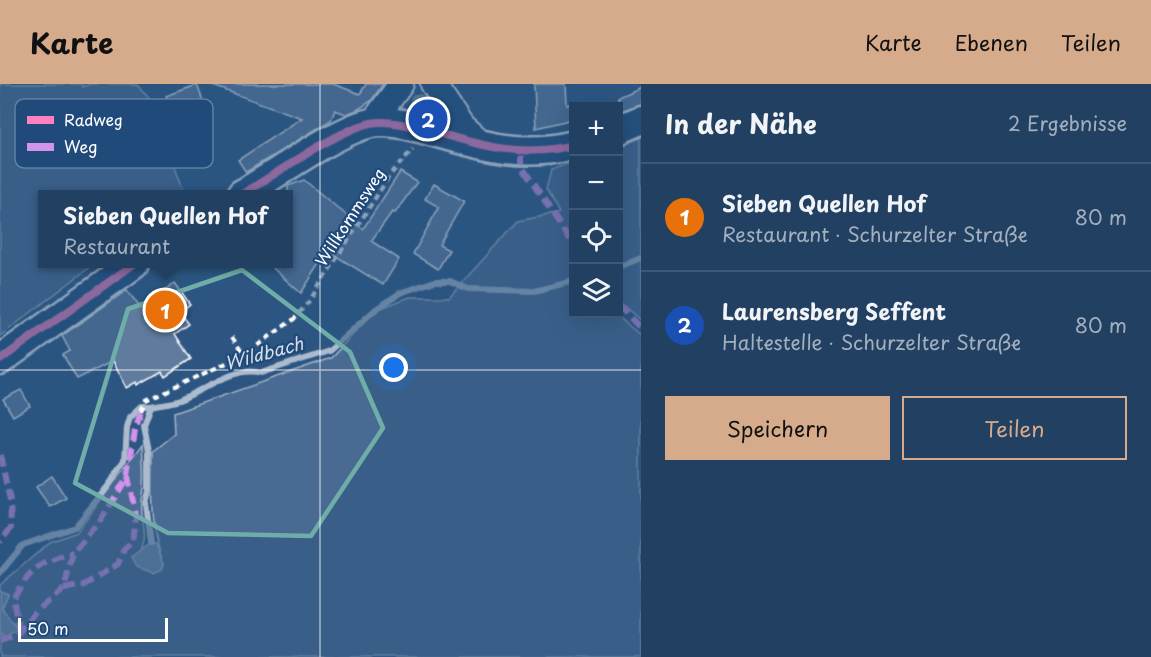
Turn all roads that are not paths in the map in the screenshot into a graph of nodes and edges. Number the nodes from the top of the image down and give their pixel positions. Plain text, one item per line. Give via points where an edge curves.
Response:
1 (401, 84) edge
2 (433, 84) edge
3 (641, 120) edge
4 (373, 122) junction
5 (623, 128) edge
6 (480, 143) junction
7 (569, 146) edge
8 (250, 190) edge
9 (128, 268) edge
10 (0, 360) edge

1 - 4 street
2 - 6 street via 462,127
3 - 5 street
4 - 6 street
4 - 8 street via 340,136
6 - 7 street via 521,152 546,152
9 - 10 street

